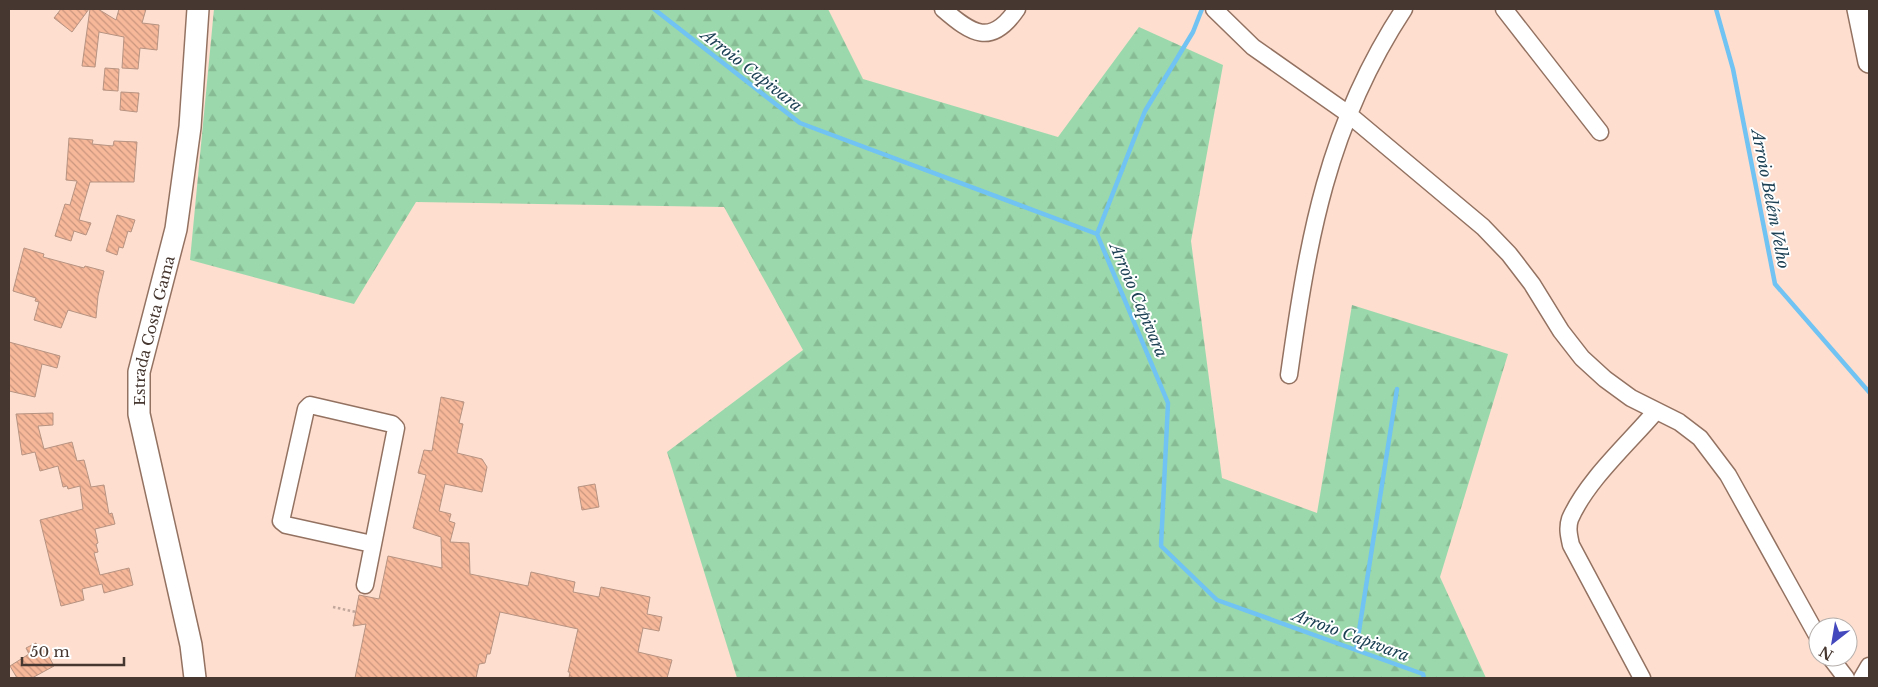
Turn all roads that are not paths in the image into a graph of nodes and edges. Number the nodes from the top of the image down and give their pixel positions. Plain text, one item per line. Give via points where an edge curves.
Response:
1 (198, 9) edge
2 (943, 9) edge
3 (1017, 9) edge
4 (1214, 9) edge
5 (1404, 9) edge
6 (1504, 9) edge
7 (1858, 9) edge
8 (1869, 62) edge
9 (1347, 113) junction
10 (1600, 132) dead end
11 (1289, 375) dead end
12 (1656, 411) junction
13 (372, 544) junction
14 (365, 585) dead end
15 (1808, 619) edge
16 (1869, 666) edge
17 (1838, 667) edge
18 (196, 678) edge
19 (1642, 678) edge
20 (1846, 678) edge
21 (1862, 678) edge

1 - 18 main road, Estrada Costa Gama via 190,127 176,230 140,372 140,414
2 - 3 street via 970,31 980,34 1001,28
4 - 9 street via 1254,47
5 - 9 street
6 - 10 street
7 - 8 main road
9 - 11 street via 1309,245
9 - 12 street via 1483,228 1509,254 1582,358 1605,380
12 - 15 street via 1679,422 1700,438 1714,455
12 - 19 street via 1587,492 1570,520 1568,531 1571,545
13 - 13 street via 396,428 392,424 310,405 306,409 281,521 286,525
13 - 14 street
16 - 21 street
17 - 20 street

